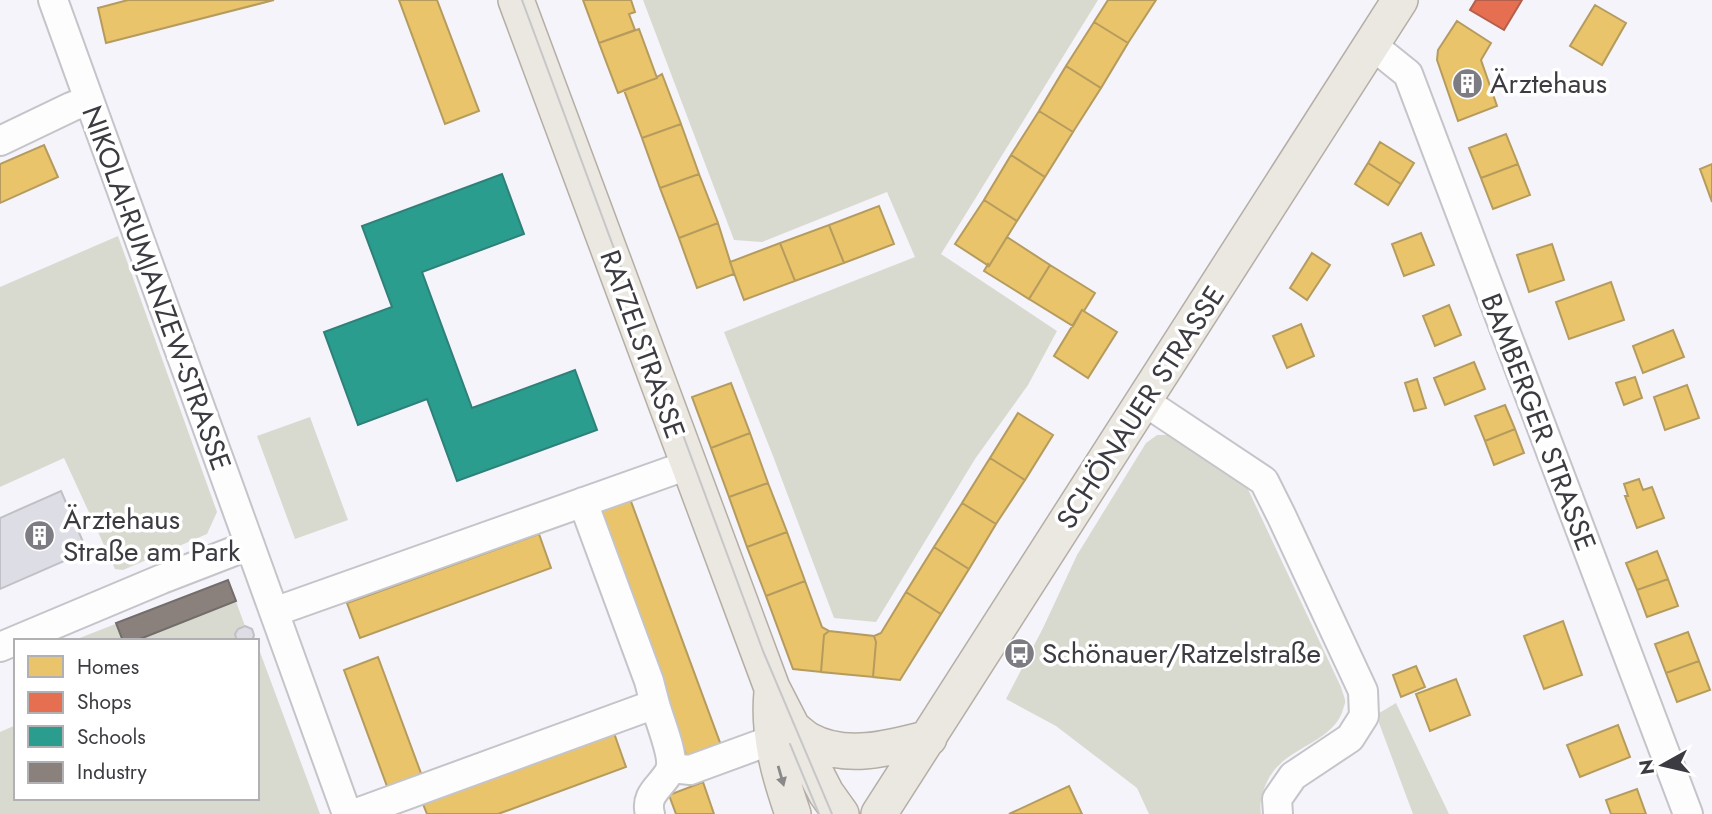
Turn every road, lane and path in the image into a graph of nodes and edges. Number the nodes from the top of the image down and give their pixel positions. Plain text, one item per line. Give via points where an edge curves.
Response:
1 (53, 0) edge
2 (516, 0) edge
3 (1401, 0) edge
4 (1372, 45) junction
5 (101, 109) junction
6 (0, 141) edge
7 (1144, 401) junction
8 (688, 465) junction
9 (583, 502) junction
10 (250, 545) junction
11 (274, 611) junction
12 (19, 639) edge
13 (655, 704) junction
14 (784, 735) junction
15 (929, 738) junction
16 (671, 768) junction
17 (347, 814) edge
18 (354, 814) edge
19 (650, 814) edge
20 (793, 814) edge
21 (841, 814) edge
22 (879, 814) edge
23 (1279, 814) edge
24 (1688, 814) edge

1 - 5 street, NIKOLAI-RUMJANZEW-STRASSE
2 - 8 main road, RATZELSTRASSE
3 - 4 main road, SCHÖNAUER STRASSE
4 - 7 main road, SCHÖNAUER STRASSE
4 - 24 street, BAMBERGER STRASSE via 1408,74
5 - 6 street via 71,107
5 - 10 street, NIKOLAI-RUMJANZEW-STRASSE
7 - 15 main road, SCHÖNAUER STRASSE
7 - 23 street via 1264,481 1363,691 1364,716 1350,738 1293,776 1277,799
8 - 9 street
8 - 14 main road, RATZELSTRASSE via 772,688 771,713
9 - 11 street
9 - 13 street
10 - 11 street, NIKOLAI-RUMJANZEW-STRASSE
10 - 12 street
11 - 17 street, NIKOLAI-RUMJANZEW-STRASSE
13 - 16 street via 670,749
13 - 18 street
14 - 15 main road via 856,751
14 - 16 street via 690,770
14 -> 20 main road, RATZELSTRASSE via 781,777
14 - 21 main road, RATZELSTRASSE
15 - 22 main road, SCHÖNAUER STRASSE
16 - 19 street via 649,799

